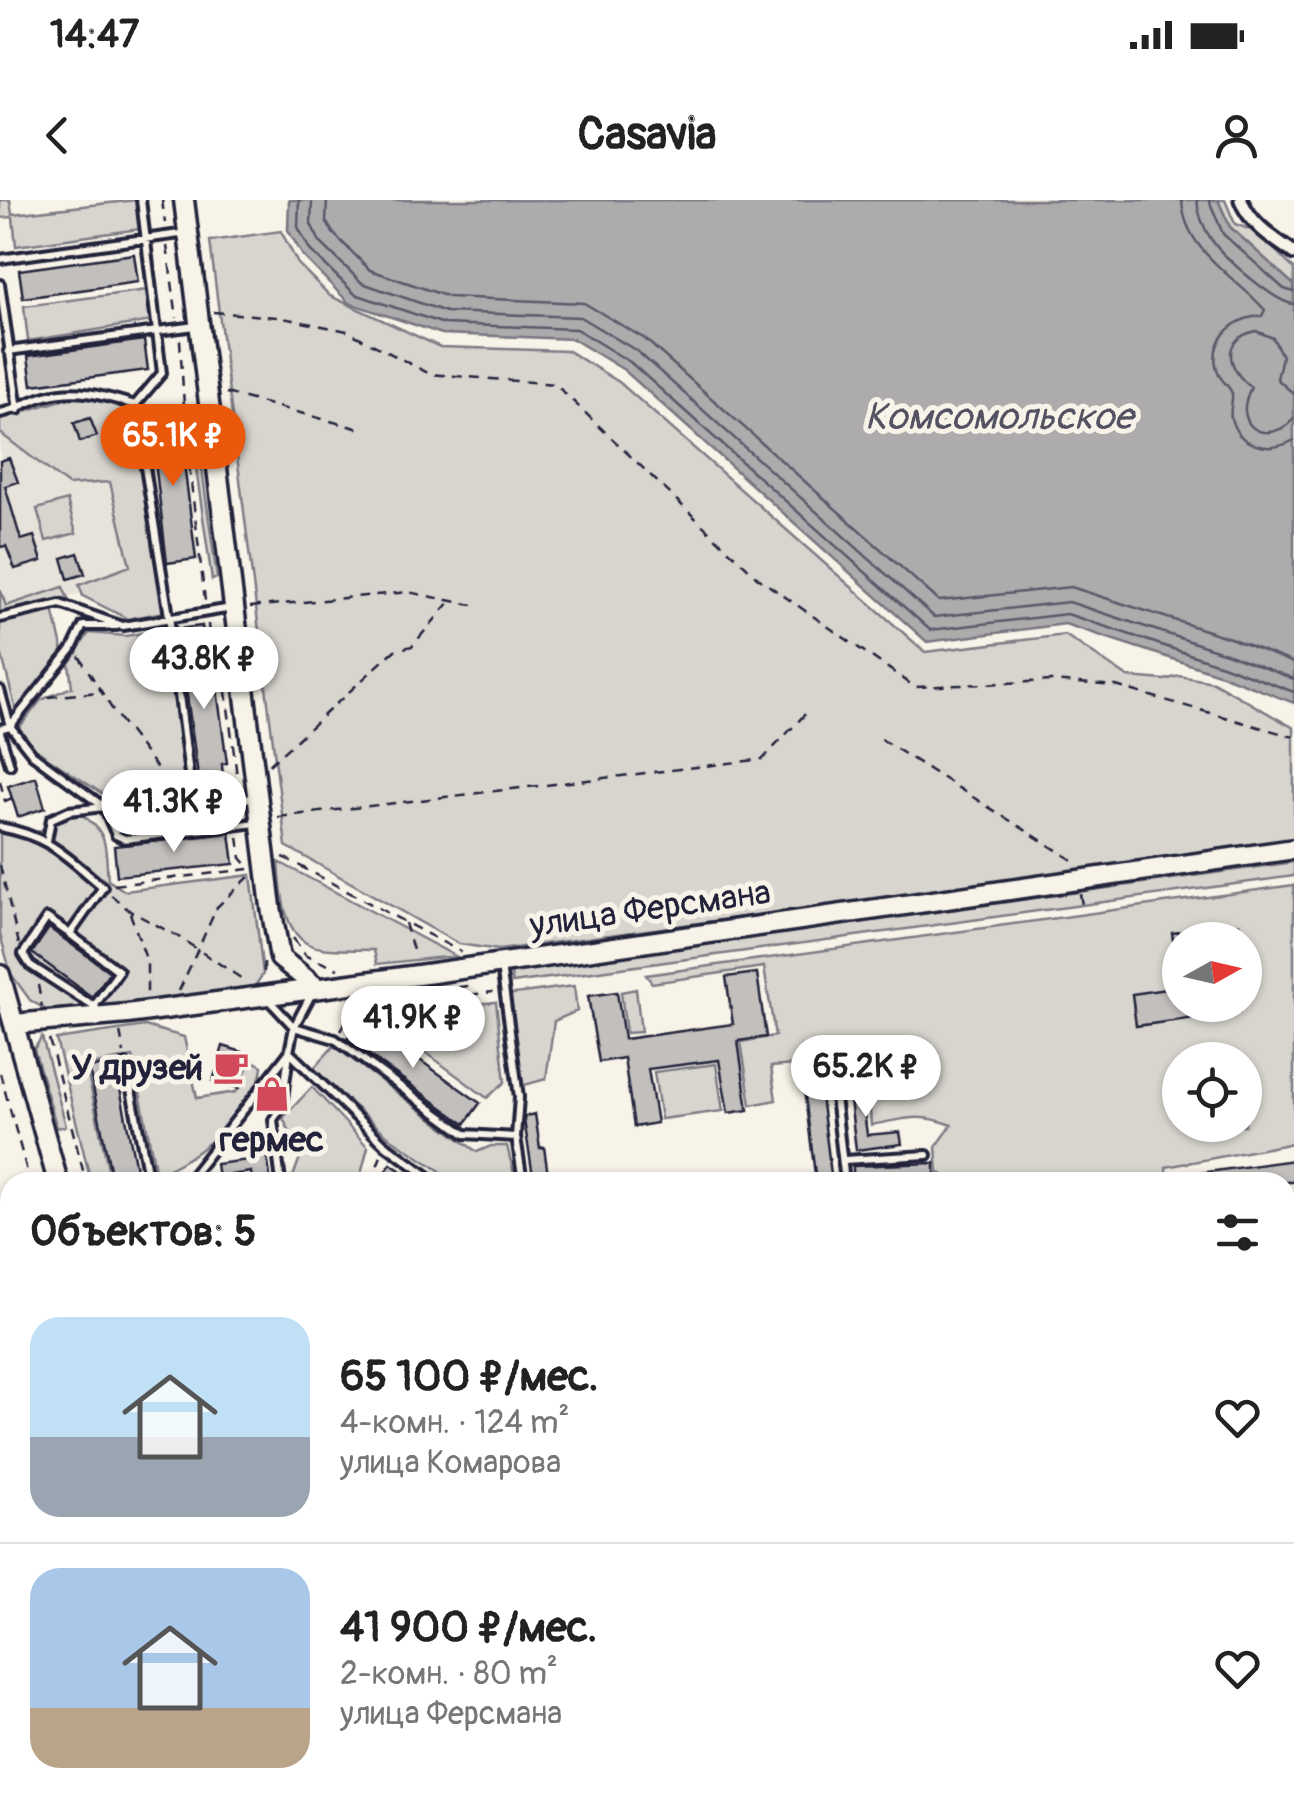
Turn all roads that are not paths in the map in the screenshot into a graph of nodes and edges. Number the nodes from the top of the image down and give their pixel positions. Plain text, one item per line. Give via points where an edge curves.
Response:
1 (142, 200) edge
2 (184, 200) edge
3 (1241, 200) edge
4 (189, 233) junction
5 (148, 240) junction
6 (1294, 253) edge
7 (0, 259) edge
8 (0, 284) edge
9 (206, 319) junction
10 (156, 332) junction
11 (8, 351) junction
12 (134, 405) junction
13 (18, 410) junction
14 (0, 412) edge
15 (73, 596) dead end
16 (241, 607) junction
17 (76, 610) junction
18 (169, 616) junction
19 (0, 618) edge
20 (122, 626) junction
21 (0, 690) edge
22 (10, 726) junction
23 (0, 730) edge
24 (10, 765) dead end
25 (192, 798) junction
26 (256, 798) junction
27 (104, 808) junction
28 (264, 820) junction
29 (0, 826) edge
30 (47, 841) junction
31 (1294, 849) edge
32 (70, 934) junction
33 (272, 958) junction
34 (500, 962) junction
35 (0, 975) edge
36 (316, 987) junction
37 (261, 988) junction
38 (103, 1012) junction
39 (14, 1024) junction
40 (294, 1027) junction
41 (289, 1052) junction
42 (126, 1064) road end
43 (832, 1071) dead end
44 (516, 1137) junction
45 (927, 1155) dead end
46 (844, 1160) junction
47 (55, 1172) edge
48 (148, 1172) edge
49 (195, 1172) edge
50 (281, 1172) edge
51 (422, 1172) edge
52 (522, 1172) edge
53 (845, 1172) edge

1 - 5 lane
2 - 4 street
3 - 6 street via 1246,214
4 - 5 lane
4 - 9 street
5 - 7 lane
5 - 10 lane
8 - 11 lane
9 - 10 lane
9 - 16 street
10 - 11 lane
10 - 12 lane via 162,374
11 - 13 lane
12 - 13 lane via 84,390 43,396
12 - 18 lane
13 - 14 lane
15 - 17 lane
16 - 18 lane
16 - 26 street
17 - 19 lane via 60,604
17 - 20 lane
18 - 20 lane
18 - 25 lane
20 - 22 lane via 83,626
21 - 22 lane
22 - 23 lane
22 - 27 lane via 32,754
23 - 24 lane
25 - 26 lane via 198,805
25 - 27 lane
26 - 28 street
27 - 28 lane via 124,840
27 - 30 lane via 51,819
28 - 33 street
29 - 30 lane
30 - 32 lane via 103,887
31 - 34 street, улица Ферсмана
32 - 38 lane via 120,971
32 - 38 lane via 47,918 22,954
33 - 36 street
33 - 37 street via 276,976
34 - 36 street, улица Ферсмана
34 - 44 lane via 519,1097
35 - 39 street
36 - 37 street, улица Ферсмана
36 - 40 lane
37 - 38 street, улица Ферсмана
37 - 40 lane
38 - 39 street, улица Ферсмана
39 - 47 street
40 - 41 lane
40 - 44 lane via 335,1039 464,1134
41 - 49 lane
41 - 50 lane via 282,1106 273,1120
41 - 51 lane
42 - 48 lane
43 - 46 lane
44 - 52 lane
45 - 46 lane
46 - 53 lane

